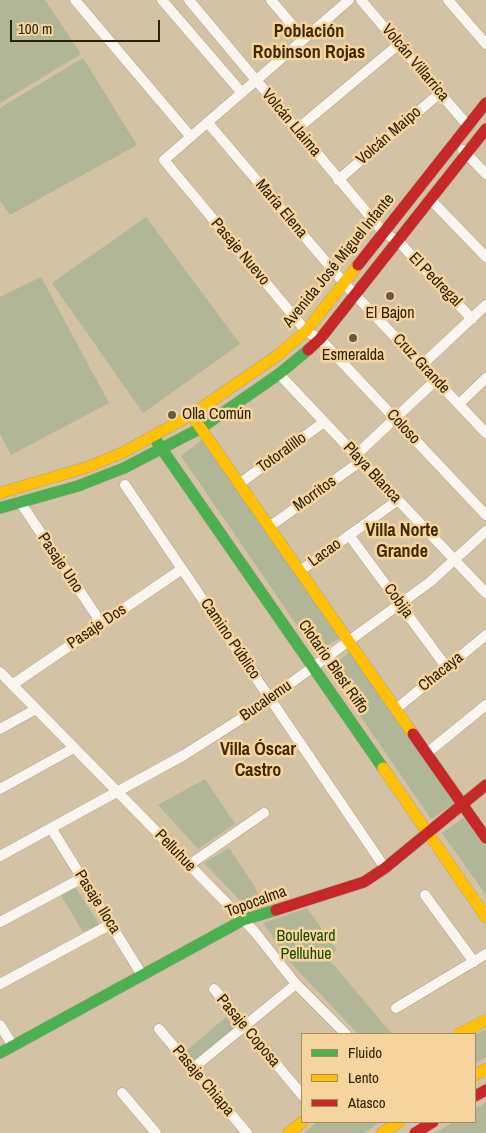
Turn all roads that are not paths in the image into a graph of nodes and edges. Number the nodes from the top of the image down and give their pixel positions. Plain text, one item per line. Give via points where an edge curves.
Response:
1 (75, 0) edge
2 (162, 0) edge
3 (189, 0) edge
4 (271, 0) edge
5 (349, 0) edge
6 (361, 0) edge
7 (448, 0) edge
8 (304, 39) junction
9 (399, 44) junction
10 (486, 44) edge
11 (256, 81) junction
12 (242, 93) junction
13 (440, 93) junction
14 (486, 103) edge
15 (208, 123) junction
16 (468, 126) junction
17 (486, 128) edge
18 (296, 130) junction
19 (191, 137) junction
20 (455, 142) junction
21 (466, 154) junction
22 (486, 174) edge
23 (338, 180) junction
24 (430, 199) junction
25 (384, 233) junction
26 (398, 241) junction
27 (486, 257) edge
28 (344, 283) junction
29 (356, 295) junction
30 (486, 305) edge
31 (472, 319) junction
32 (306, 331) junction
33 (320, 339) junction
34 (422, 365) junction
35 (279, 374) junction
36 (486, 378) edge
37 (436, 380) junction
38 (459, 404) junction
39 (191, 415) junction
40 (395, 418) junction
41 (324, 422) junction
42 (201, 428) junction
43 (486, 433) edge
44 (153, 437) junction
45 (162, 449) junction
46 (359, 458) junction
47 (239, 484) junction
48 (125, 485) dead end
49 (0, 493) edge
50 (398, 500) junction
51 (20, 502) junction
52 (0, 508) edge
53 (486, 515) edge
54 (269, 527) junction
55 (486, 532) edge
56 (349, 535) junction
57 (456, 561) junction
58 (182, 569) junction
59 (300, 571) junction
60 (486, 592) edge
61 (400, 604) junction
62 (102, 624) junction
63 (486, 636) edge
64 (349, 641) junction
65 (313, 668) junction
66 (447, 668) junction
67 (0, 672) edge
68 (12, 685) junction
69 (270, 699) junction
70 (486, 705) edge
71 (36, 709) junction
72 (396, 709) junction
73 (0, 729) edge
74 (74, 748) junction
75 (427, 753) junction
76 (486, 784) edge
77 (0, 790) edge
78 (117, 792) junction
79 (462, 804) junction
80 (264, 813) dead end
81 (51, 828) junction
82 (428, 833) junction
83 (486, 838) edge
84 (0, 856) edge
85 (189, 865) junction
86 (385, 868) junction
87 (82, 878) junction
88 (425, 895) dead end
89 (486, 917) edge
90 (243, 920) junction
91 (0, 922) edge
92 (110, 924) junction
93 (486, 954) edge
94 (474, 962) junction
95 (142, 976) junction
96 (0, 984) edge
97 (296, 984) junction
98 (214, 990) dead end
99 (396, 1008) dead end
100 (486, 1020) edge
101 (0, 1025) edge
102 (244, 1026) junction
103 (159, 1030) dead end
104 (345, 1033) edge
105 (461, 1033) edge
106 (13, 1046) junction
107 (0, 1053) edge
108 (192, 1069) junction
109 (122, 1093) dead end
110 (301, 1094) edge
111 (301, 1123) edge
112 (397, 1123) edge
113 (431, 1123) edge
114 (156, 1133) edge
115 (247, 1133) edge
116 (288, 1133) edge
117 (382, 1133) edge
118 (415, 1133) edge

1 - 19 street
2 - 12 street, Volcán Llaima
3 - 11 street, Volcán Llaima
4 - 8 street
5 - 8 street
6 - 9 street, Volcán Villarrica
7 - 10 street
8 - 11 street
9 - 13 street, Volcán Villarrica
9 - 18 street
11 - 12 street
11 - 18 street, Volcán Llaima
12 - 15 street
13 - 16 street, Volcán Villarrica
13 - 23 street, Volcán Maipo
14 - 16 main road, Avenida José Miguel Infante
15 - 19 street
15 - 28 street, María Elena
16 - 20 main road, Avenida José Miguel Infante
17 - 21 main road, Avenida José Miguel Infante
18 - 23 street, Volcán Llaima
19 - 32 street, Pasaje Nuevo via 164,160
20 - 21 street
20 - 25 main road, Avenida José Miguel Infante
21 - 22 street
21 - 24 main road, Avenida José Miguel Infante
23 - 25 street, Volcán Llaima
24 - 26 main road, Avenida José Miguel Infante
24 - 27 street
25 - 26 street, Volcán Llaima
25 - 28 main road, Avenida José Miguel Infante
26 - 29 main road, Avenida José Miguel Infante
26 - 31 street, El Pedregal
28 - 29 street, María Elena
28 - 32 main road, Avenida José Miguel Infante
29 - 33 main road, Avenida José Miguel Infante
29 - 34 street, Cruz Grande
30 - 31 street
31 - 34 street
32 - 33 street, Pasaje Nuevo
32 - 39 main road, Avenida José Miguel Infante via 234,387
33 - 35 main road, Avenida José Miguel Infante
33 - 40 street, Coloso
34 - 37 street, Cruz Grande
35 - 41 street, Playa Blanca
35 - 42 main road, Avenida José Miguel Infante
36 - 38 street
37 - 38 street, Cruz Grande
37 - 40 street, Morritos
38 - 43 street, Cruz Grande
39 - 42 main road, Clotario Blest Riffo
39 - 44 main road, Avenida José Miguel Infante
40 - 46 street, Morritos
40 - 53 street, Coloso
41 - 46 street, Playa Blanca
41 - 47 street, Totoralillo
42 - 45 main road, Avenida José Miguel Infante
42 - 47 main road, Clotario Blest Riffo
44 - 45 main road, Clotario Blest Riffo
44 - 49 main road, Avenida José Miguel Infante via 88,467
45 - 51 main road, Avenida José Miguel Infante via 93,481
45 - 65 main road, Clotario Blest Riffo
46 - 50 street, Playa Blanca
46 - 54 street, Morritos
47 - 54 main road, Clotario Blest Riffo
48 - 58 street, Camino Público
50 - 56 street, Lacao
50 - 57 street, Playa Blanca
51 - 52 main road, Avenida José Miguel Infante
51 - 62 street, Pasaje Uno
54 - 59 main road, Clotario Blest Riffo
55 - 57 street, Bucalemu
56 - 59 street, Lacao
56 - 61 street, Cobija
57 - 60 street, Playa Blanca
57 - 61 street, Bucalemu
58 - 62 street, Pasaje Dos
58 - 69 street, Camino Público
59 - 64 main road, Clotario Blest Riffo
61 - 64 street, Bucalemu
61 - 66 street, Cobija
62 - 68 street, Pasaje Dos
63 - 66 street, Chacaya
64 - 65 street, Bucalemu
64 - 72 main road, Clotario Blest Riffo
65 - 69 street, Bucalemu
65 - 82 main road, Clotario Blest Riffo
66 - 72 street, Chacaya
67 - 68 street, Pelluhue
68 - 71 street, Pelluhue
69 - 78 street, Bucalemu via 205,742
69 - 86 street, Camino Público
70 - 75 street
71 - 73 street
71 - 74 street, Pelluhue
72 - 75 main road, Clotario Blest Riffo
74 - 77 street
74 - 78 street, Pelluhue
75 - 79 main road, Clotario Blest Riffo
76 - 79 main road, Topocalma
78 - 81 street, Bucalemu
78 - 85 street, Pelluhue
79 - 82 main road, Topocalma
79 - 83 main road, Clotario Blest Riffo
80 - 85 street
81 - 84 street, Bucalemu
81 - 87 street, Pasaje Iloca
82 - 86 main road, Topocalma
82 - 89 main road, Clotario Blest Riffo
85 - 90 street, Pelluhue
86 - 90 main road, Topocalma via 353,886
87 - 91 street
87 - 92 street, Pasaje Iloca
88 - 94 street
90 - 95 main road, Topocalma
90 - 97 street, Pelluhue
92 - 95 street, Pasaje Iloca
92 - 96 street
93 - 94 street
94 - 99 street
95 - 106 main road, Topocalma
97 - 102 street
97 - 104 street, Pelluhue
98 - 102 street, Pasaje Coposa
100 - 105 main road
101 - 106 street
102 - 108 street
102 - 110 street, Pasaje Coposa
103 - 108 street, Pasaje Chiapa
106 - 107 main road, Topocalma
108 - 115 street, Pasaje Chiapa
109 - 114 street
111 - 116 main road
112 - 117 main road
113 - 118 main road

